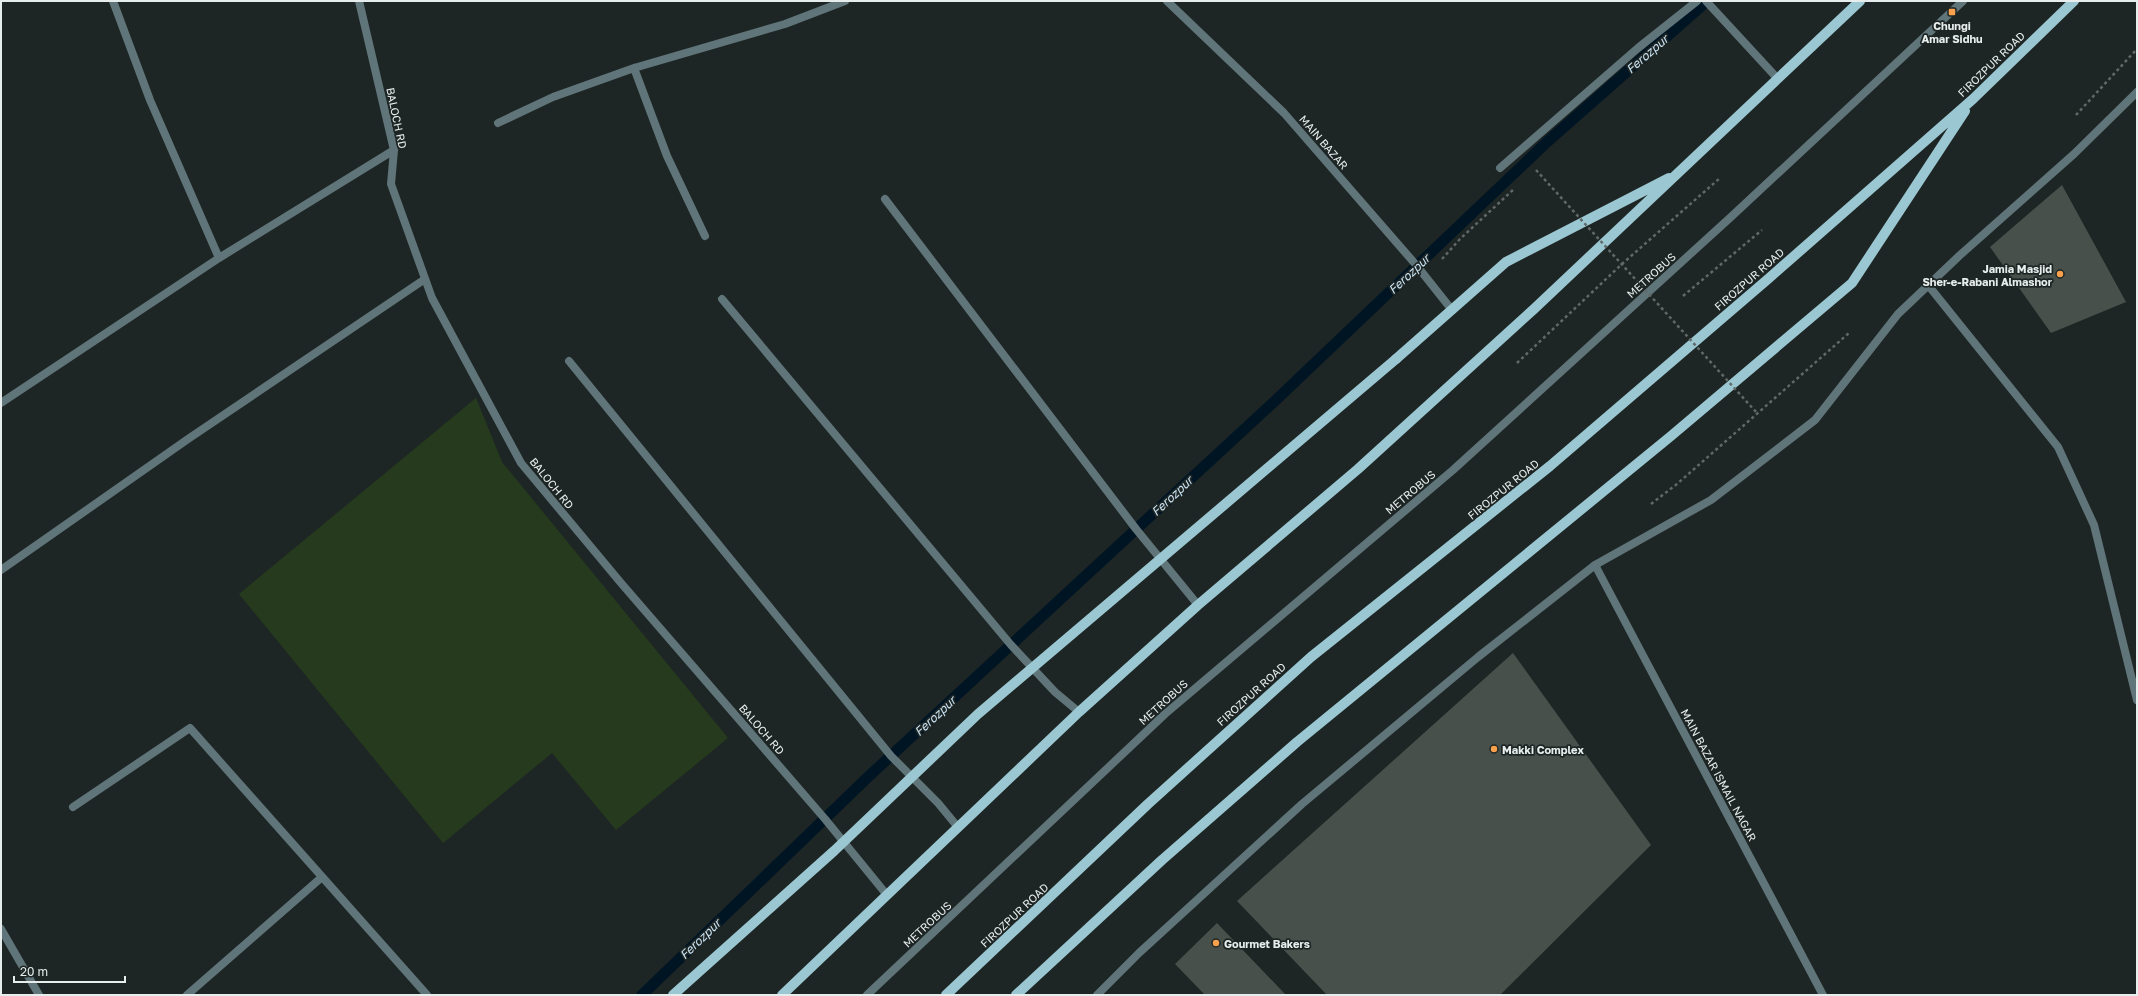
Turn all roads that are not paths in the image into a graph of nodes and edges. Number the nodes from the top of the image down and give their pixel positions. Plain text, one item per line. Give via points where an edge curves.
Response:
1 (114, 1) edge
2 (359, 1) edge
3 (845, 1) edge
4 (1167, 1) edge
5 (1697, 1) edge
6 (1706, 1) edge
7 (1860, 1) edge
8 (1964, 1) edge
9 (2074, 1) edge
10 (634, 68) junction
11 (1778, 79) junction
12 (2137, 92) edge
13 (1972, 99) junction
14 (498, 123) dead end
15 (394, 150) junction
16 (1500, 168) dead end
17 (1681, 172) junction
18 (885, 199) dead end
19 (705, 236) dead end
20 (219, 258) junction
21 (425, 279) junction
22 (1928, 285) junction
23 (722, 299) dead end
24 (1452, 310) junction
25 (569, 361) dead end
26 (1, 403) edge
27 (1595, 565) junction
28 (1, 570) edge
29 (1198, 605) junction
30 (2136, 686) edge
31 (2137, 700) edge
32 (1079, 712) junction
33 (73, 807) dead end
34 (957, 826) junction
35 (322, 877) junction
36 (887, 895) junction
37 (1, 929) edge
38 (39, 995) edge
39 (187, 995) edge
40 (427, 995) edge
41 (673, 995) edge
42 (782, 995) edge
43 (867, 995) edge
44 (946, 995) edge
45 (1016, 995) edge
46 (1097, 995) edge
47 (1823, 995) edge

1 - 20 street via 150,100
2 - 15 street, BALOCH RD
3 - 10 street via 785,24
4 - 24 street, MAIN BAZAR via 1284,113
5 - 16 street via 1638,48
6 - 11 street
7 - 11 main road
8 - 43 street, METROBUS via 1453,470 1165,714
9 - 13 main road, FIROZPUR ROAD
10 - 14 street via 553,97
10 - 19 street via 667,156
11 - 17 main road
12 - 22 street via 2074,154
13 - 44 main road, FIROZPUR ROAD via 1550,466 1311,656 1148,804
13 - 45 main road via 1852,283 1671,436 1297,742 1162,860
15 - 20 street
15 - 21 street, BALOCH RD via 391,184
17 - 24 main road via 1506,262
17 - 29 main road via 1358,468
18 - 29 street via 1131,523
20 - 26 street
21 - 28 street via 188,438
21 - 36 street, BALOCH RD via 432,298 522,463
22 - 27 street via 1898,314 1815,420 1712,500
22 - 30 street via 2058,447 2094,525
23 - 32 street via 1012,645 1055,692
24 - 41 main road, bridge via 978,714 834,851
25 - 34 street via 891,756
27 - 46 street via 1478,657 1302,804 1139,953
27 - 47 street, MAIN BAZAR ISMAIL NAGAR
29 - 32 main road
30 - 31 street
32 - 34 main road
33 - 35 street via 190,728
34 - 36 main road
35 - 39 street
35 - 40 street
36 - 42 main road
37 - 38 street

